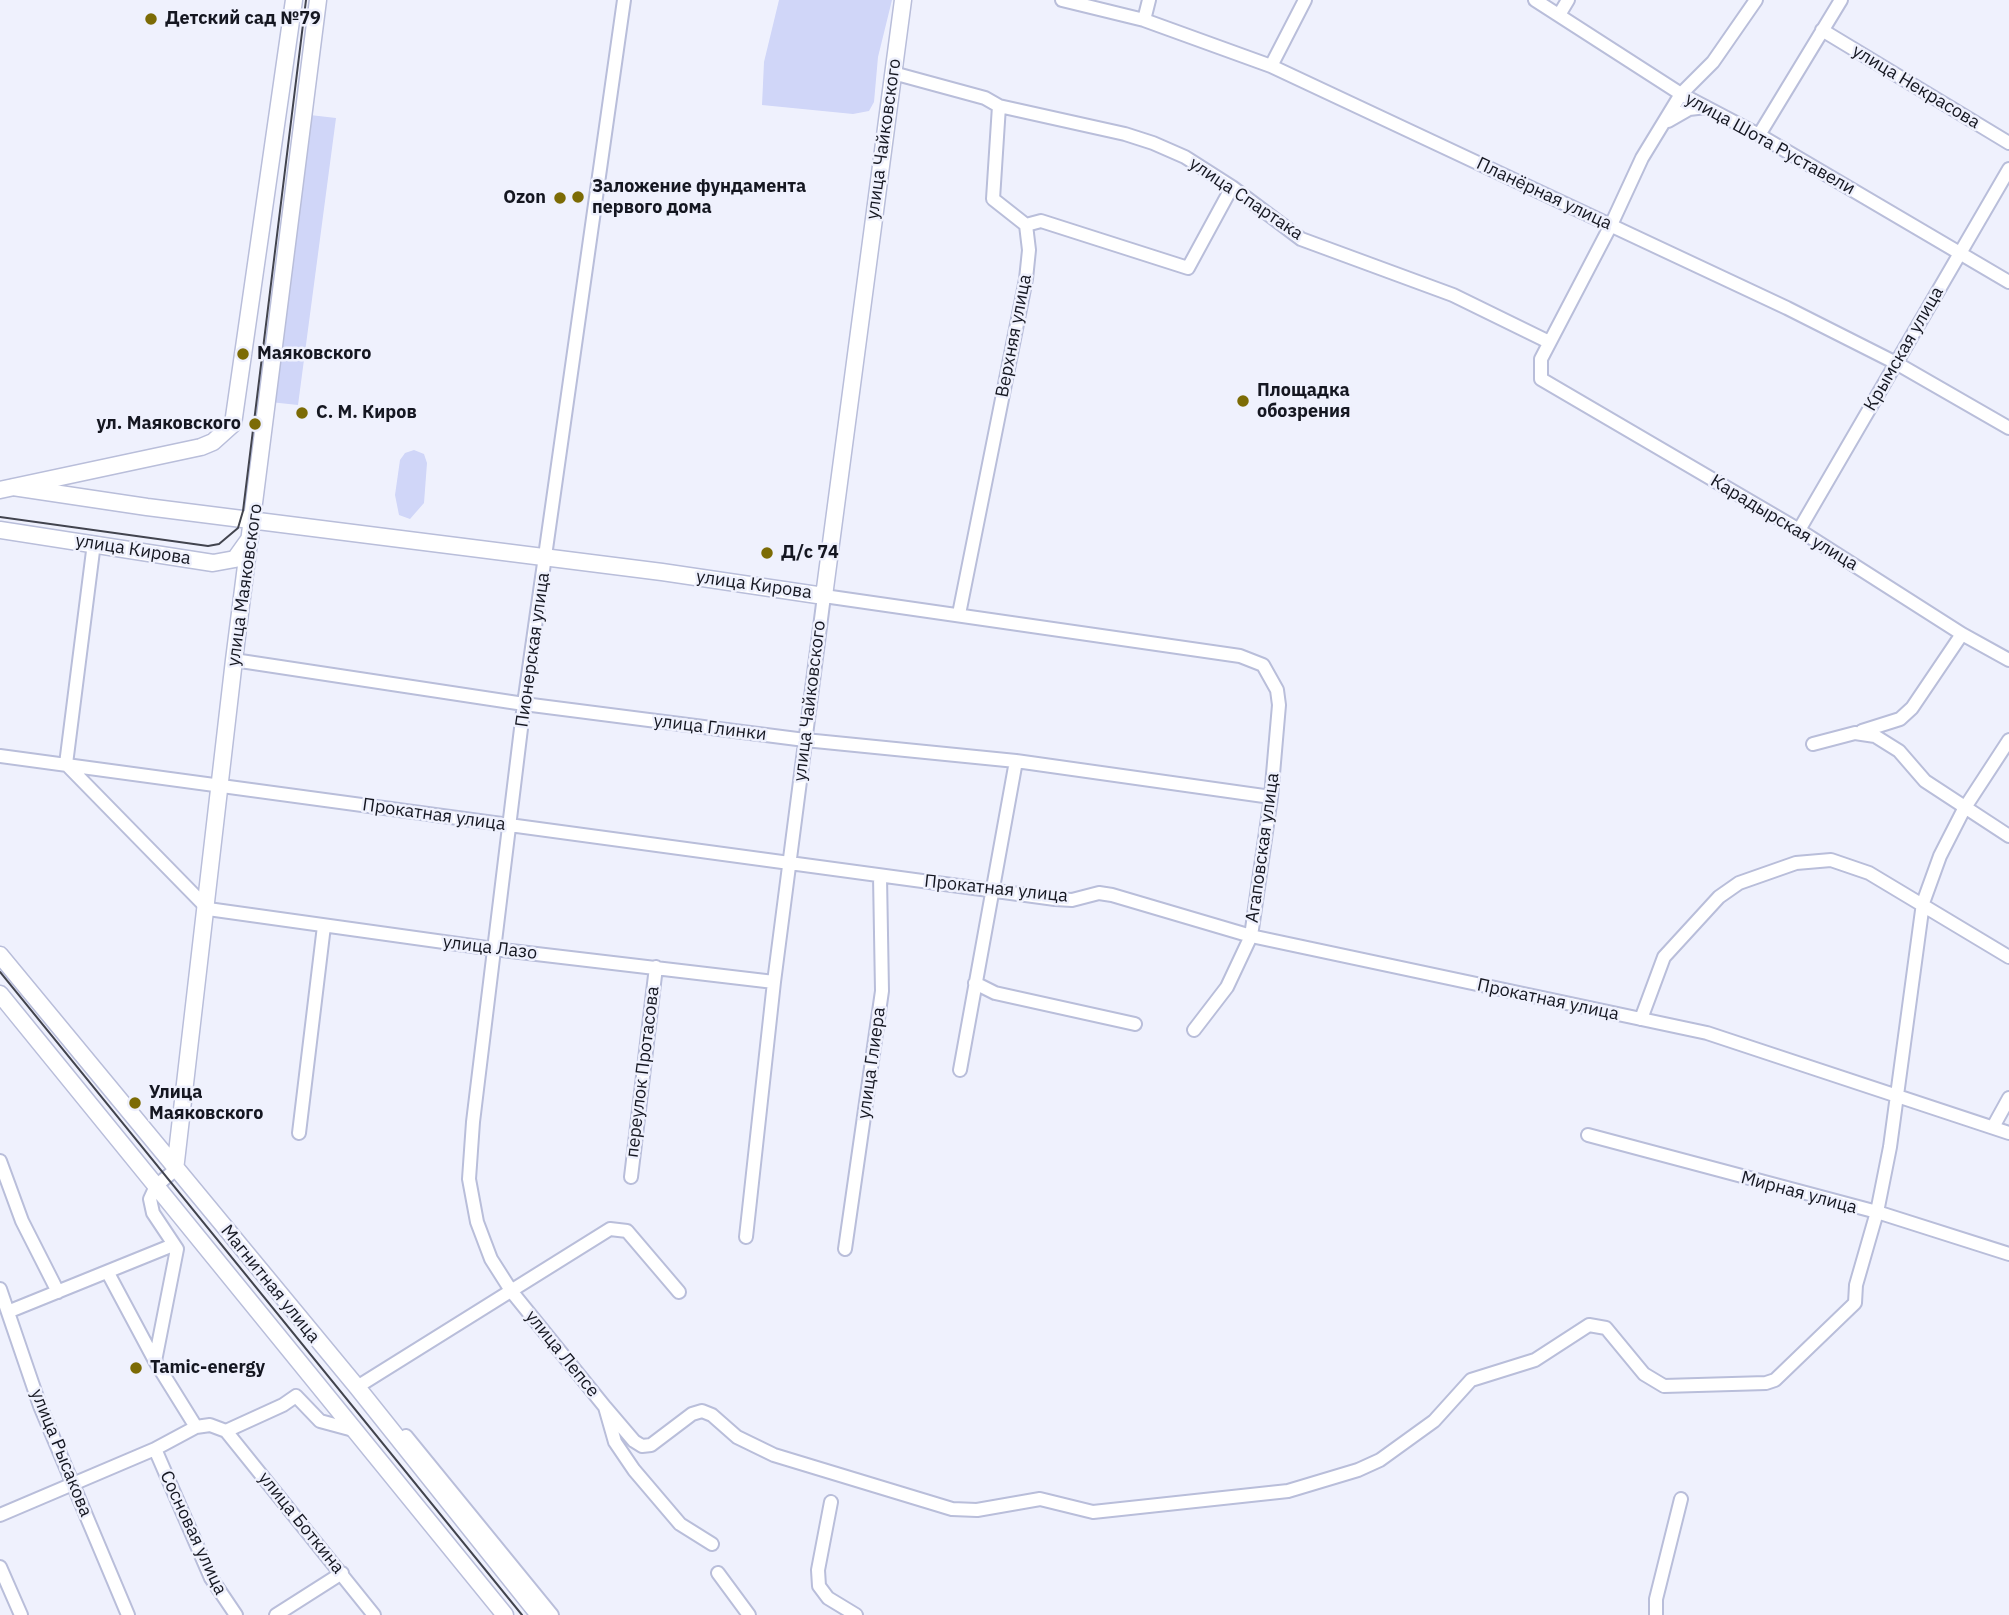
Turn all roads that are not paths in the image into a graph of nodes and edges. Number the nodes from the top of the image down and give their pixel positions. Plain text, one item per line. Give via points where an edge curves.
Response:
1 (294, 0) edge
2 (318, 0) edge
3 (624, 0) edge
4 (903, 0) edge
5 (1062, 0) edge
6 (1149, 0) edge
7 (1305, 0) edge
8 (1535, 0) edge
9 (1568, 0) edge
10 (1756, 0) edge
11 (1841, 0) edge
12 (1559, 15) junction
13 (1144, 20) junction
14 (1822, 30) junction
15 (1271, 66) junction
16 (893, 73) junction
17 (1681, 94) junction
18 (999, 106) junction
19 (1707, 107) junction
20 (1662, 125) junction
21 (1759, 135) junction
22 (2009, 143) edge
23 (2009, 169) edge
24 (1233, 187) junction
25 (1026, 225) junction
26 (1611, 225) junction
27 (1959, 254) junction
28 (2009, 282) edge
29 (1549, 342) junction
30 (1896, 363) junction
31 (2009, 428) edge
32 (6, 488) edge
33 (253, 526) junction
34 (0, 530) edge
35 (1799, 530) junction
36 (94, 544) junction
37 (547, 558) junction
38 (824, 596) junction
39 (958, 614) junction
40 (1962, 634) junction
41 (234, 660) junction
42 (1252, 660) joint
43 (2009, 660) edge
44 (524, 704) junction
45 (1855, 733) junction
46 (805, 740) junction
47 (2009, 740) edge
48 (1813, 744) dead end
49 (0, 756) edge
50 (1016, 761) junction
51 (66, 764) junction
52 (221, 787) junction
53 (1271, 797) junction
54 (1964, 809) junction
55 (510, 826) junction
56 (2009, 836) edge
57 (790, 863) junction
58 (880, 876) junction
59 (993, 891) junction
60 (1923, 904) junction
61 (208, 909) junction
62 (324, 926) junction
63 (1251, 936) junction
64 (494, 949) junction
65 (0, 955) edge
66 (2009, 957) edge
67 (656, 967) junction
68 (774, 982) junction
69 (975, 983) junction
70 (0, 994) edge
71 (1641, 1019) junction
72 (1136, 1024) dead end
73 (1194, 1030) dead end
74 (960, 1070) dead end
75 (1897, 1095) junction
76 (2009, 1098) edge
77 (1993, 1127) junction
78 (299, 1133) dead end
79 (2009, 1133) edge
80 (1588, 1135) dead end
81 (0, 1161) edge
82 (175, 1170) junction
83 (631, 1177) dead end
84 (156, 1186) junction
85 (1877, 1212) junction
86 (746, 1237) dead end
87 (173, 1245) junction
88 (845, 1249) dead end
89 (2009, 1254) edge
90 (108, 1273) junction
91 (0, 1289) edge
92 (58, 1292) junction
93 (512, 1292) junction
94 (679, 1293) dead end
95 (10, 1311) junction
96 (155, 1361) junction
97 (360, 1385) junction
98 (606, 1407) junction
99 (196, 1427) junction
100 (226, 1431) junction
101 (358, 1431) junction
102 (155, 1449) junction
103 (73, 1483) junction
104 (1681, 1499) dead end
105 (831, 1502) dead end
106 (0, 1515) edge
107 (712, 1544) dead end
108 (0, 1567) edge
109 (341, 1573) junction
110 (718, 1573) dead end
111 (21, 1615) edge
112 (128, 1615) edge
113 (236, 1615) edge
114 (276, 1615) edge
115 (374, 1615) edge
116 (505, 1615) edge
117 (539, 1615) edge
118 (552, 1615) edge
119 (749, 1615) edge
120 (856, 1615) edge
121 (1656, 1615) edge

1 - 32 main road via 233,424 201,447
2 - 33 main road, улица Маяковского
3 - 37 street, Пионерская улица
4 - 16 main road, улица Чайковского
5 - 13 street, Планёрная улица
6 - 13 street
7 - 15 street
8 - 12 street, улица Шота Руставели
9 - 12 street
10 - 17 street via 1713,62
11 - 14 street
12 - 17 street, улица Шота Руставели
13 - 15 street, Планёрная улица
14 - 21 street
14 - 22 street, улица Некрасова
15 - 26 street, Планёрная улица
16 - 18 street, улица Спартака
16 - 38 main road, улица Чайковского
17 - 19 street, улица Шота Руставели
17 - 20 street
18 - 24 street, улица Спартака via 1125,134 1185,158
18 - 25 street via 993,199
19 - 20 street via 1689,109
19 - 21 street, улица Шота Руставели
20 - 26 street
21 - 27 street, улица Шота Руставели
23 - 27 street, Крымская улица
24 - 25 street via 1188,268 1041,221
24 - 29 street, улица Спартака via 1301,239 1453,295
25 - 39 street, Верхняя улица via 1026,279
26 - 29 street
26 - 30 street, Планёрная улица
27 - 28 street, улица Шота Руставели
27 - 30 street, Крымская улица
29 - 35 street, Карадырская улица via 1539,372 1546,384
30 - 31 street, Планёрная улица
30 - 35 street, Крымская улица
32 - 33 main road
33 - 36 main road, улица Кирова via 242,552 225,562
33 - 37 main road, улица Кирова
33 - 41 main road, улица Маяковского
34 - 36 main road, улица Кирова
35 - 40 street, Карадырская улица
36 - 51 street
37 - 38 main road, улица Кирова
37 - 44 street, Пионерская улица
38 - 39 street, улица Кирова
38 - 46 street, улица Чайковского
39 - 42 street, улица Кирова
40 - 43 street, Карадырская улица
40 - 45 street via 1912,708 1889,723
41 - 44 street, улица Глинки
41 - 52 main road, улица Маяковского
42 - 53 street, Агаповская улица via 1272,676 1279,699
44 - 46 street, улица Глинки
44 - 55 street, Пионерская улица
45 - 48 street
45 - 54 street via 1875,736 1899,751 1925,781
46 - 50 street, улица Глинки
46 - 57 street, улица Чайковского
47 - 54 street
49 - 51 street, Прокатная улица
50 - 53 street, улица Глинки
50 - 59 street
51 - 52 street, Прокатная улица
51 - 61 street
52 - 55 street, Прокатная улица
52 - 61 main road, улица Маяковского
53 - 63 street, Агаповская улица
54 - 56 street
54 - 60 street
55 - 57 street, Прокатная улица
55 - 64 street, Пионерская улица
57 - 58 street, Прокатная улица
57 - 68 street, улица Чайковского
58 - 59 street, Прокатная улица
58 - 88 street, улица Глиера via 882,991
59 - 63 street, Прокатная улица via 1065,900 1112,895
59 - 69 street
60 - 66 street
60 - 71 street via 1868,873 1831,860 1797,863 1740,883 1719,897 1664,957
60 - 75 street
61 - 62 street, улица Лазо
61 - 82 main road, улица Маяковского
62 - 64 street, улица Лазо
62 - 78 street
63 - 71 street, Прокатная улица
63 - 73 street, Агаповская улица via 1227,987
64 - 67 street, улица Лазо
64 - 93 street, Пионерская улица via 469,1179 477,1222 491,1259
65 - 82 main road, Магнитная улица
67 - 68 street, улица Лазо
67 - 83 street, переулок Протасова
68 - 86 street, улица Чайковского
69 - 72 street via 995,993
69 - 74 street
70 - 84 main road, Магнитная улица
71 - 75 street, Прокатная улица via 1707,1033
75 - 77 street, Прокатная улица
75 - 85 street
76 - 77 street
77 - 79 street, Прокатная улица
80 - 85 street, Мирная улица
81 - 92 street via 22,1221
82 - 84 street
82 - 97 main road, Магнитная улица
84 - 87 street via 150,1199 153,1213
84 - 101 main road, Магнитная улица
85 - 89 street, Мирная улица
85 - 98 street via 1855,1303 1775,1380 1664,1386 1644,1374 1606,1328 1589,1325 1535,1360 1471,1380 1434,1421 1380,1460 1289,1492 1093,1511 1040,1499 964,1511 774,1455 737,1437 702,1411 651,1445 642,1446
87 - 90 street
87 - 96 street via 177,1249
90 - 92 street
90 - 96 street
91 - 95 street, улица Рысакова
92 - 95 street
93 - 94 street via 617,1227 627,1231
93 - 97 street
93 - 98 street, улица Лепсе
95 - 103 street, улица Рысакова via 40,1406
96 - 99 street
97 - 117 main road, Магнитная улица
97 - 118 street
98 - 107 street, улица Лепсе via 615,1442 634,1470 681,1524
99 - 100 street via 209,1425
99 - 102 street
100 - 101 street via 296,1396 320,1421
100 - 109 street, улица Боткина
101 - 116 main road, Магнитная улица
102 - 103 street
102 - 113 street, Сосновая улица via 211,1578
103 - 106 street
103 - 112 street, улица Рысакова
104 - 121 street
105 - 120 street via 819,1586 828,1598
108 - 111 street
109 - 114 street
109 - 115 street, улица Боткина
110 - 119 street

